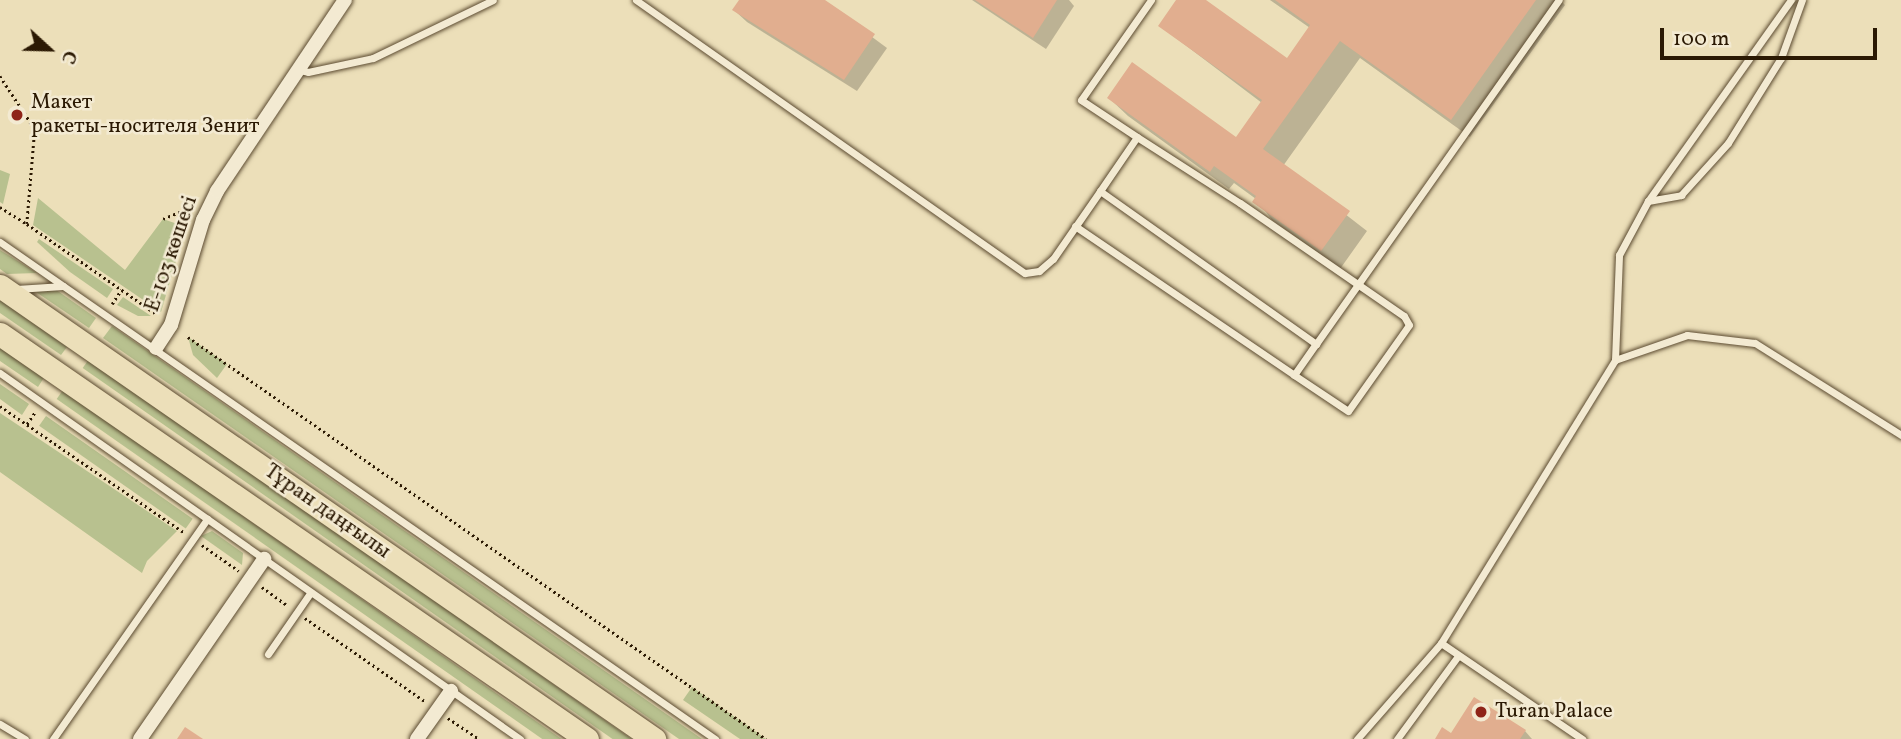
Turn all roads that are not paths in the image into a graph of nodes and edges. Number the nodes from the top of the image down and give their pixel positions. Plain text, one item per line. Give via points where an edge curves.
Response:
1 (345, 0) edge
2 (493, 0) edge
3 (636, 0) edge
4 (1151, 0) edge
5 (1559, 0) edge
6 (1791, 0) edge
7 (1802, 0) edge
8 (296, 69) junction
9 (1137, 138) junction
10 (1100, 191) junction
11 (1648, 201) junction
12 (1075, 226) junction
13 (0, 242) edge
14 (64, 286) junction
15 (1358, 286) junction
16 (2, 288) edge
17 (0, 334) edge
18 (1316, 344) junction
19 (156, 348) junction
20 (1615, 360) junction
21 (0, 373) edge
22 (1294, 375) junction
23 (1901, 435) edge
24 (207, 519) junction
25 (264, 558) junction
26 (311, 592) junction
27 (1441, 643) junction
28 (268, 654) dead end
29 (1458, 656) junction
30 (451, 691) junction
31 (0, 724) edge
32 (25, 739) edge
33 (53, 739) edge
34 (140, 739) edge
35 (417, 739) edge
36 (520, 739) edge
37 (587, 739) edge
38 (654, 739) edge
39 (715, 739) edge
40 (1357, 739) edge
41 (1398, 739) edge
42 (1583, 739) edge

1 - 8 street, Е-103 көшесі
2 - 8 lane via 373,58 308,72
3 - 12 lane via 1025,273 1039,271 1053,259
4 - 9 lane via 1081,100
5 - 15 lane
6 - 11 lane
7 - 11 lane via 1781,58 1728,143 1681,195
8 - 19 street, Е-103 көшесі via 217,191 203,220 171,325
9 - 10 lane
9 - 15 lane
10 - 12 lane
10 - 18 lane
11 - 20 lane via 1619,256
12 - 22 lane
13 - 14 lane
14 - 16 lane
14 - 19 lane
15 - 18 lane
15 - 22 lane via 1404,316 1409,325 1356,404 1348,411 1341,409
16 - 38 main road, Тұран даңғылы
17 - 37 main road, Тұран даңғылы
18 - 22 lane
19 - 39 lane
20 - 23 lane via 1687,335 1755,342
20 - 27 lane
21 - 24 lane
24 - 25 lane
24 - 33 lane
25 - 26 lane
25 - 34 street
26 - 28 lane
26 - 30 lane
27 - 29 lane
27 - 40 lane
29 - 41 lane
29 - 42 lane
30 - 35 street
30 - 36 lane
31 - 32 lane

